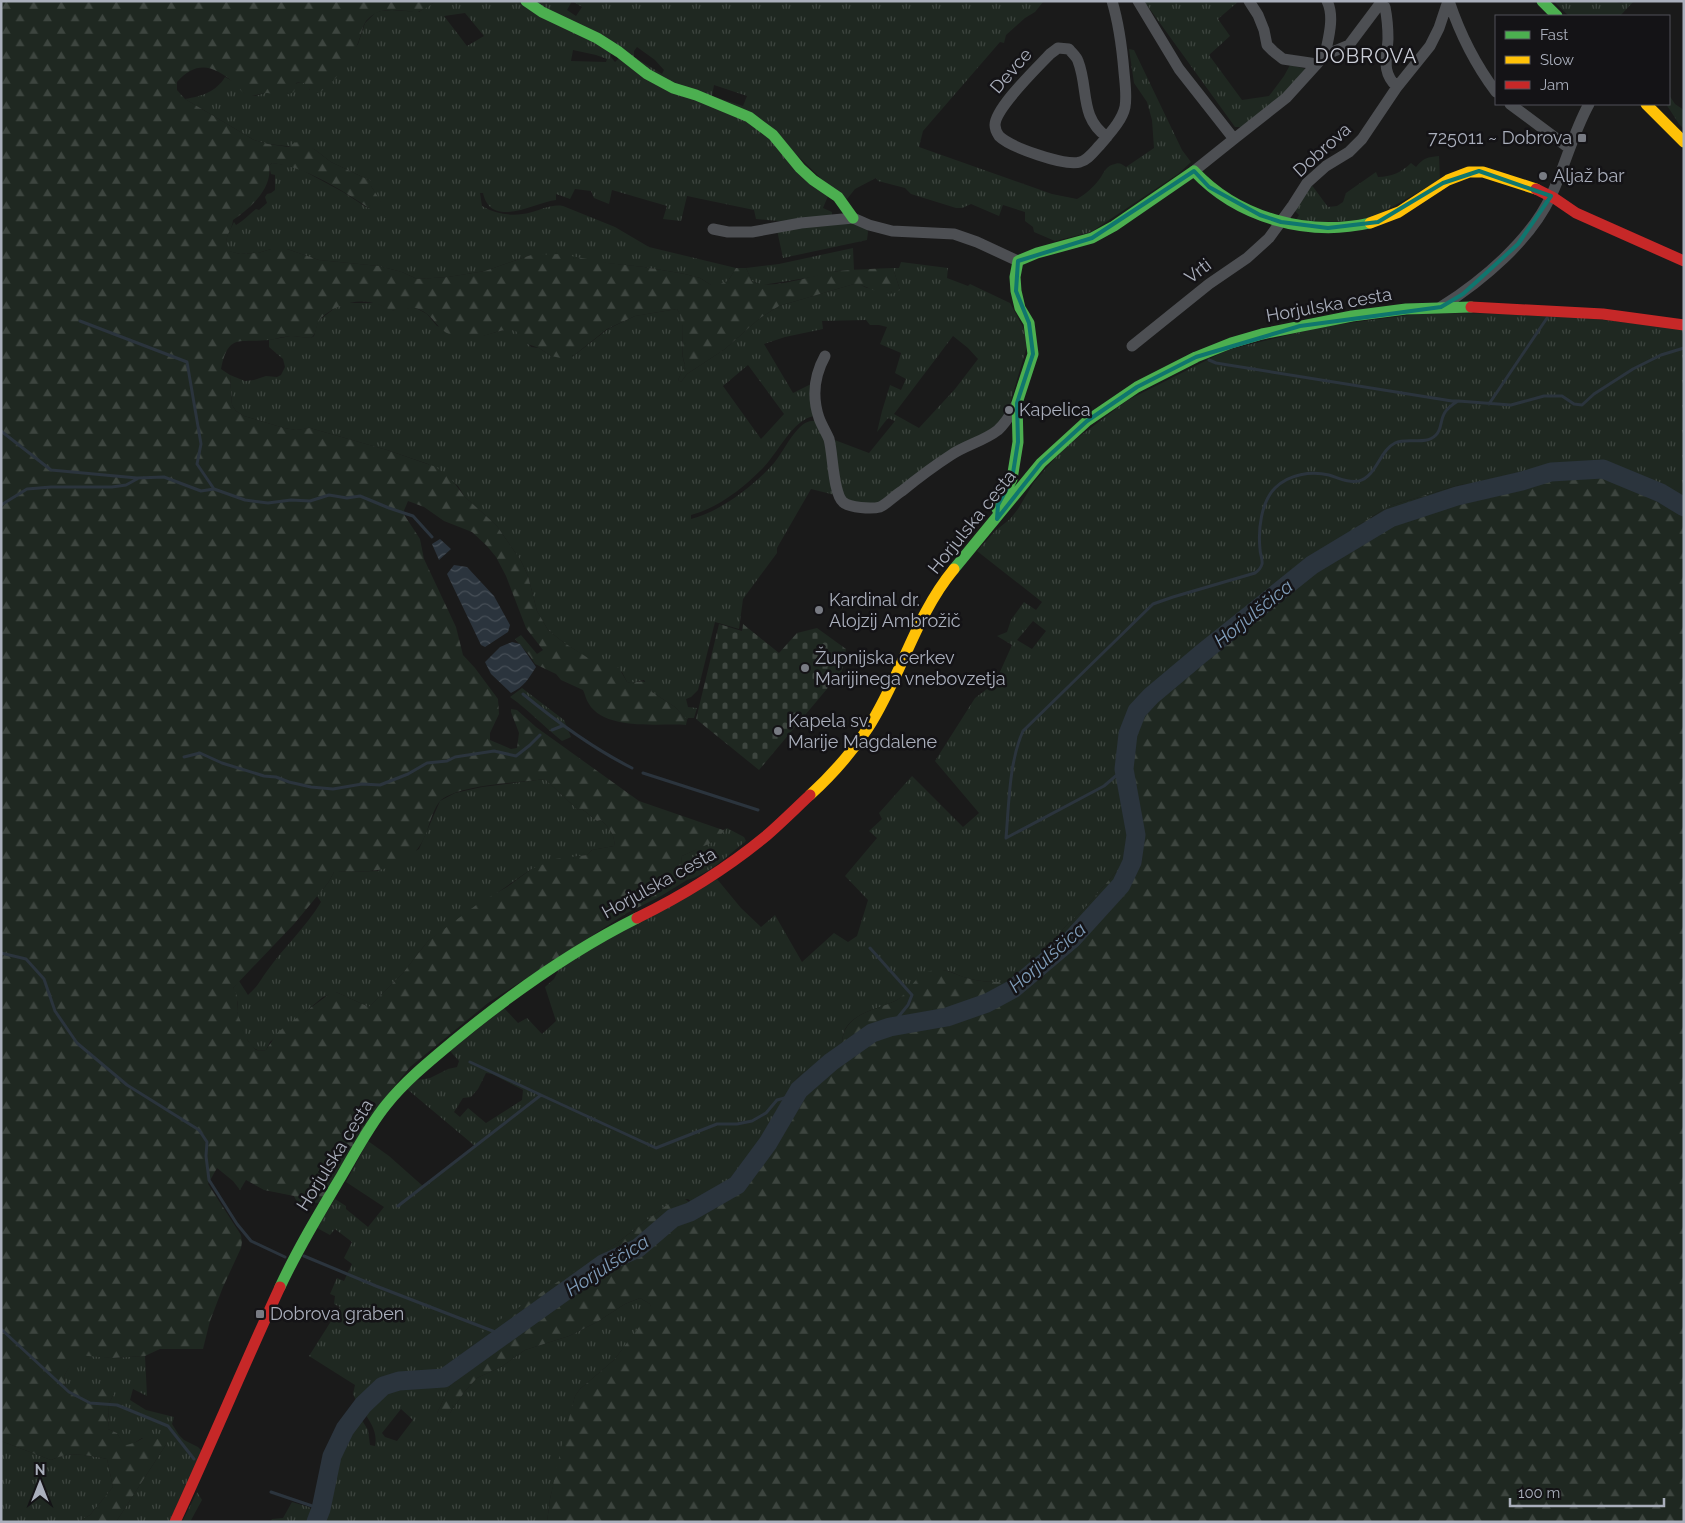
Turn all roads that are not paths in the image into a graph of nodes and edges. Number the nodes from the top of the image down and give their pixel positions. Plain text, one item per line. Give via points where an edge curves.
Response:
1 (526, 1) edge
2 (1112, 1) edge
3 (1138, 1) edge
4 (1249, 1) edge
5 (1327, 1) edge
6 (1448, 1) edge
7 (1542, 1) edge
8 (1556, 15) edge
9 (1325, 55) junction
10 (1317, 64) junction
11 (1397, 87) junction
12 (1495, 91) edge
13 (1511, 105) edge
14 (1589, 105) edge
15 (1647, 105) edge
16 (1107, 137) junction
17 (1234, 138) junction
18 (1684, 142) edge
19 (1569, 148) junction
20 (1194, 171) junction
21 (1551, 196) junction
22 (853, 218) junction
23 (1281, 222) junction
24 (713, 229) dead end
25 (1018, 261) junction
26 (1684, 261) edge
27 (1441, 307) junction
28 (1684, 325) edge
29 (1132, 346) dead end
30 (825, 356) dead end
31 (1017, 403) junction
32 (996, 519) junction
33 (176, 1522) edge

1 - 22 street via 597,38 647,74 673,88 749,117 764,127 813,180 838,197
2 - 16 street, Devce via 1120,33 1126,90 1125,107
3 - 17 street via 1179,69
4 - 10 street via 1273,51 1283,59
5 - 9 street via 1330,18
6 - 11 street, Dobrova via 1430,46
6 - 12 street via 1458,30
7 - 8 street
9 - 10 street
9 - 11 street via 1349,45 1379,5 1385,7 1386,69 1389,80
10 - 17 street via 1286,98
11 - 23 street, Dobrova via 1362,139 1307,183
13 - 19 street
14 - 19 street
15 - 18 street
16 - 16 street, Devce via 1091,120 1078,60 1069,49 1058,48 1003,106 994,127 998,135 1008,142 1074,164 1083,162
17 - 20 street
19 - 21 street
20 - 23 street via 1209,187 1236,203
20 - 25 street via 1092,238
21 - 23 street via 1479,170 1443,183 1400,211 1359,227 1328,228
21 - 26 street via 1574,212
21 - 27 street via 1518,244 1462,294
22 - 24 street via 752,232
22 - 25 street via 892,231 954,234
23 - 29 street, Vrti via 1247,258
25 - 31 street via 1016,292 1029,324 1032,354
27 - 28 street, Horjulska cesta via 1604,314
27 - 32 street, Horjulska cesta via 1381,312 1300,326 1231,343 1196,356 1137,387 1087,421 1042,463
30 - 31 street via 815,382 816,403 829,440 838,494 852,507 880,507 953,453 999,429
31 - 32 street via 1015,464 1012,479 998,505
32 - 33 street, Horjulska cesta via 950,574 914,633 868,728 824,782 766,836 726,866 669,902 601,936 498,1005 427,1063 387,1104 297,1251

